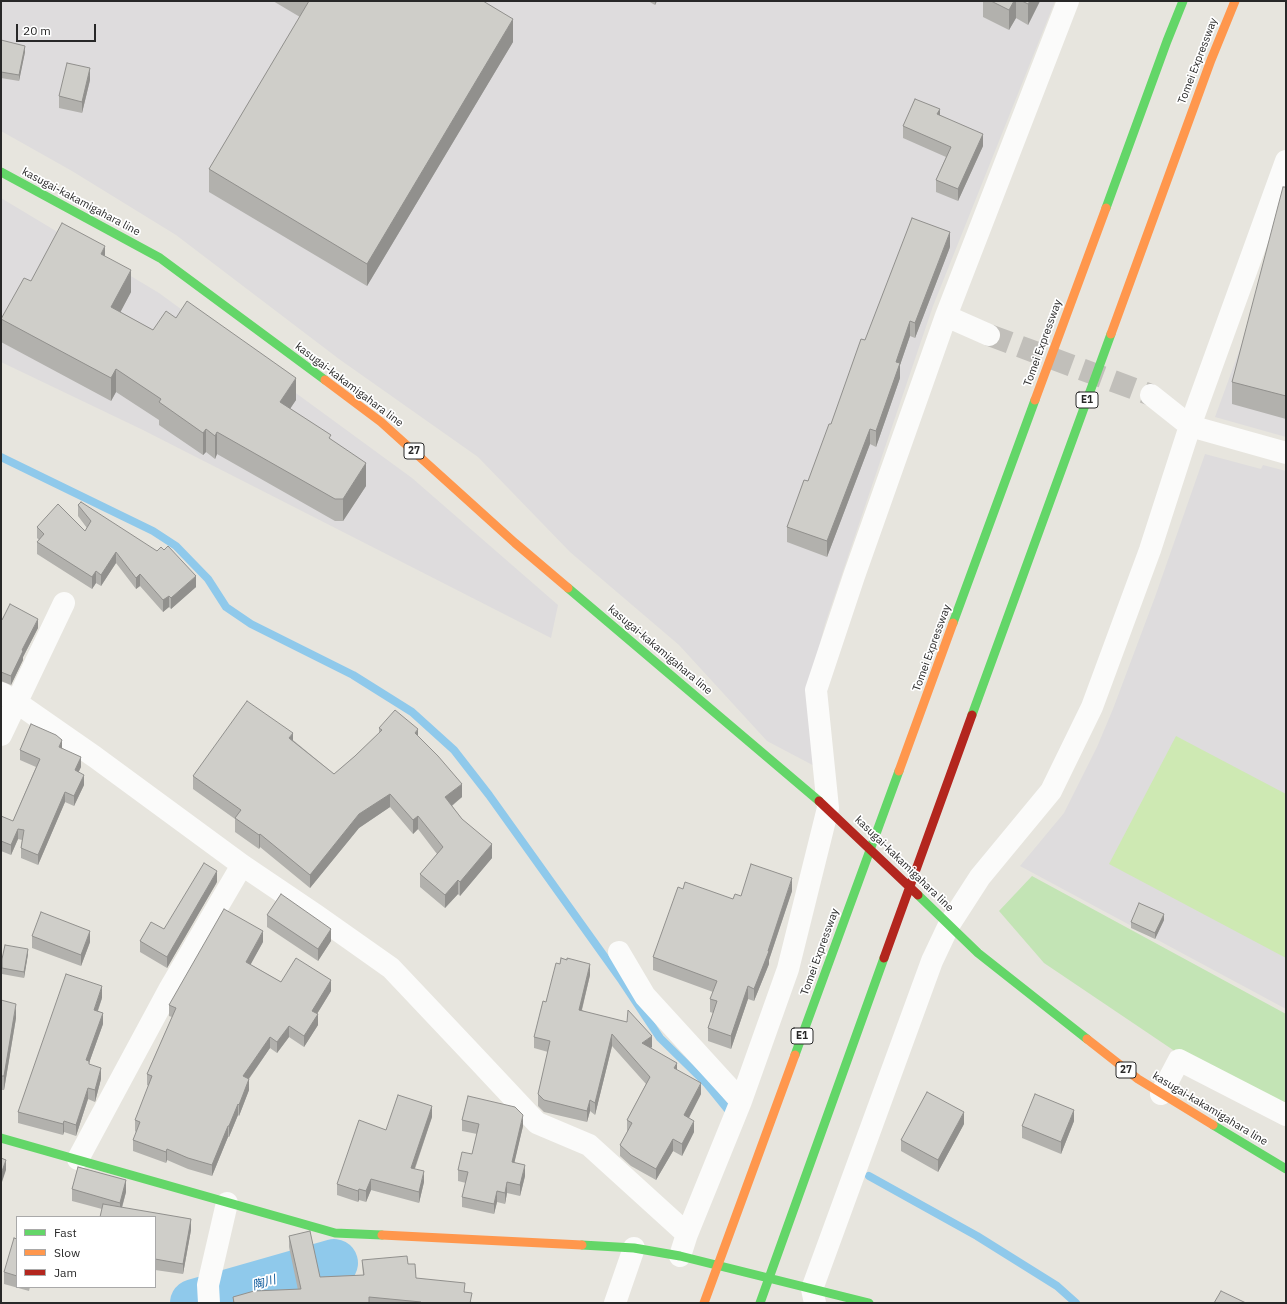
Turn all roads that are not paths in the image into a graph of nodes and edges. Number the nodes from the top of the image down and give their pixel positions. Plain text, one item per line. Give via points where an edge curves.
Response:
1 (1068, 1) edge
2 (1183, 1) edge
3 (1235, 1) edge
4 (1286, 160) edge
5 (1, 172) edge
6 (946, 316) junction
7 (989, 335) tunnel mouth
8 (1151, 395) tunnel mouth
9 (1190, 426) junction
10 (1286, 453) edge
11 (64, 603) dead end
12 (9, 698) edge
13 (1, 735) edge
14 (828, 808) junction
15 (242, 865) junction
16 (949, 925) junction
17 (619, 952) dead end
18 (1161, 1094) junction
19 (741, 1101) junction
20 (1286, 1115) edge
21 (1, 1138) edge
22 (78, 1158) junction
23 (1286, 1169) edge
24 (227, 1203) junction
25 (687, 1234) junction
26 (634, 1248) junction
27 (680, 1256) junction
28 (209, 1294) edge
29 (814, 1296) edge
30 (761, 1302) edge
31 (615, 1303) edge
32 (704, 1303) edge
33 (869, 1303) edge

1 - 6 street
2 - 32 main road, Tomei Expressway / E1
3 - 30 main road, Tomei Expressway / E1 via 1211,60 941,799
4 - 9 street
5 - 14 main road, kasugai-kakamigahara line / 27 via 160,258 381,422 515,543
6 - 7 street
6 - 14 street via 816,690
8 - 9 street
9 - 10 street
9 - 16 street via 1150,550 1082,728 1051,791 980,877
11 - 12 street
12 - 13 street
12 - 15 street via 95,757
14 - 16 main road, kasugai-kakamigahara line / 27
14 - 19 street via 788,969
15 - 22 street via 170,988
15 - 25 street via 391,968 537,1123 589,1145
16 - 18 main road, kasugai-kakamigahara line / 27 via 978,953 1138,1079
16 - 29 street via 932,961
17 - 19 street via 645,996
18 - 20 street via 1179,1060
18 - 23 main road, kasugai-kakamigahara line / 27
19 - 25 street
21 - 22 main road
22 - 24 main road
24 - 26 main road via 335,1233
24 - 28 street
25 - 27 street
26 - 27 main road
26 - 31 street
27 - 29 main road
29 - 33 main road

